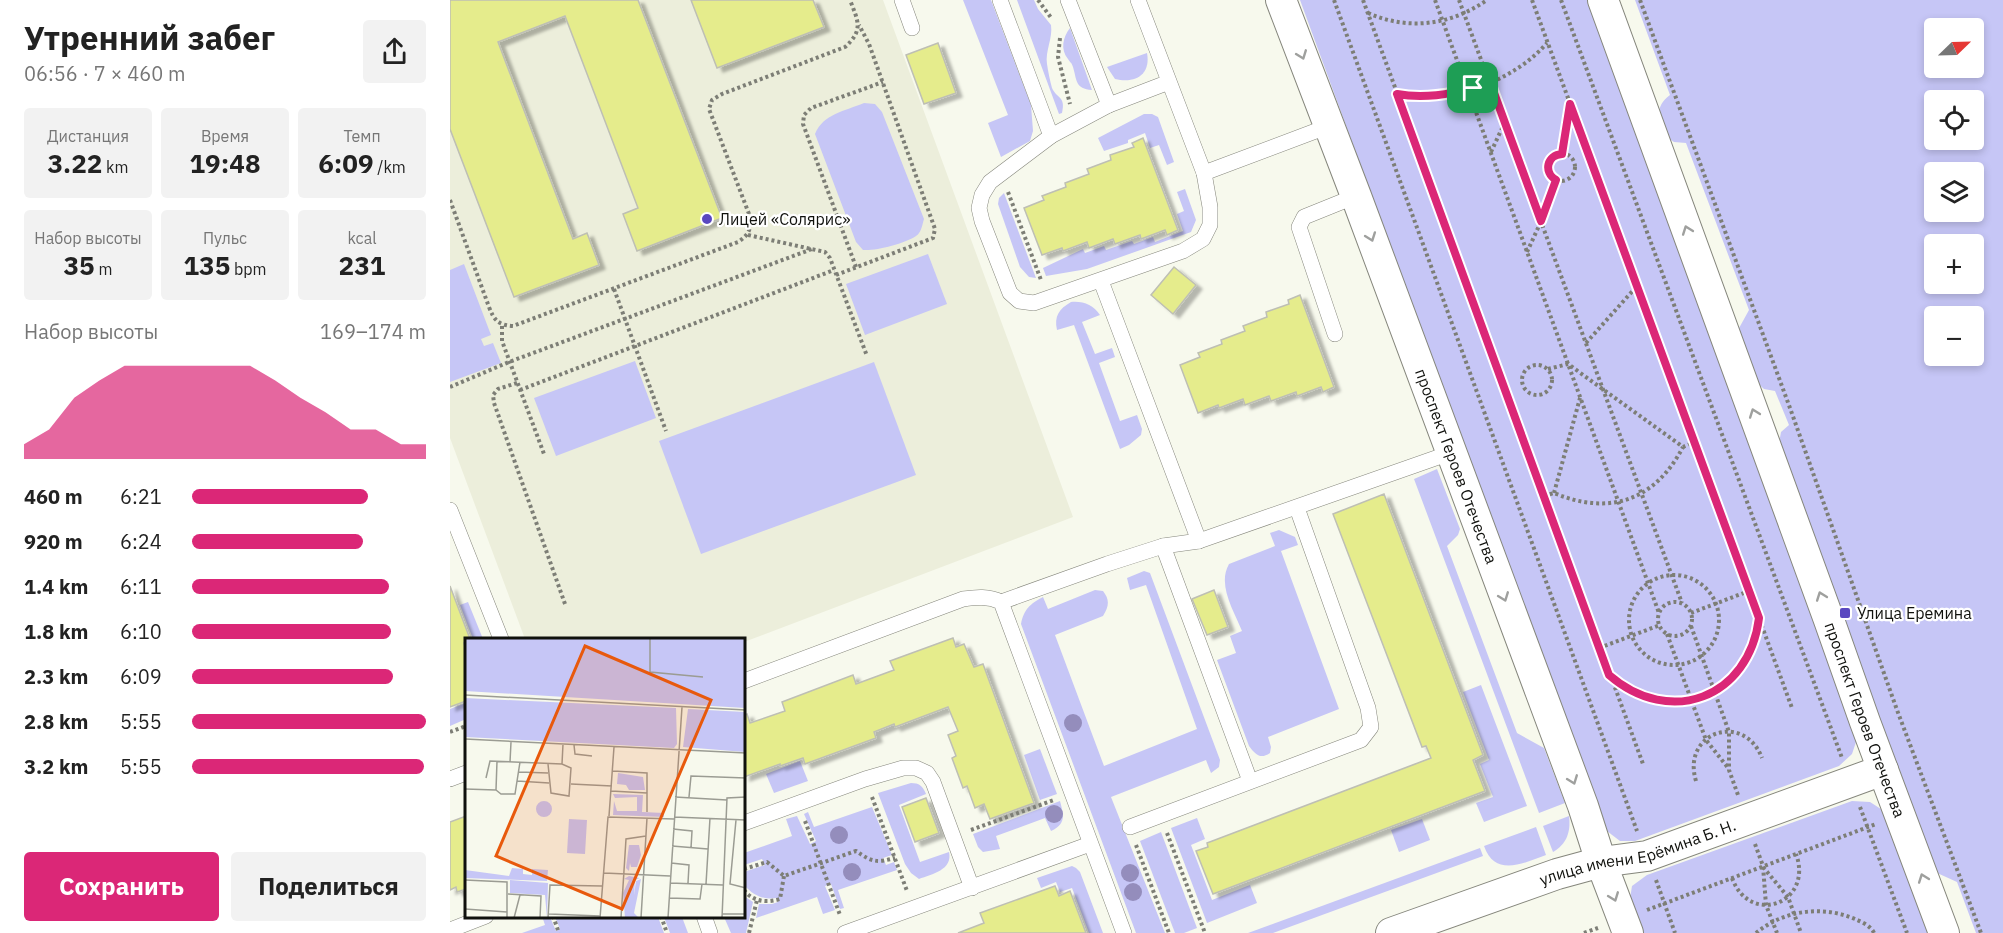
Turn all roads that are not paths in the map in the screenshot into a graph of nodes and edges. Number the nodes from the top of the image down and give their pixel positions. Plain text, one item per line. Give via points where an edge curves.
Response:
1 (902, 0) edge
2 (1000, 0) edge
3 (1068, 0) edge
4 (1138, 0) edge
5 (1281, 0) edge
6 (1603, 0) edge
7 (912, 28) dead end
8 (1169, 82) junction
9 (1109, 105) junction
10 (1329, 126) junction
11 (1051, 136) junction
12 (1204, 173) junction
13 (1356, 196) junction
14 (1101, 281) junction
15 (1335, 334) dead end
16 (1450, 453) junction
17 (1297, 508) junction
18 (450, 510) edge
19 (1199, 541) junction
20 (1163, 546) junction
21 (1001, 602) junction
22 (501, 638) edge
23 (746, 680) edge
24 (1883, 770) junction
25 (465, 773) edge
26 (450, 779) edge
27 (1251, 781) junction
28 (746, 822) edge
29 (1130, 827) road end
30 (1090, 844) junction
31 (1601, 862) junction
32 (972, 888) junction
33 (481, 918) edge
34 (705, 918) edge
35 (1625, 926) edge
36 (450, 930) edge
37 (710, 933) edge
38 (846, 933) edge
39 (1124, 933) edge
40 (1391, 933) edge
41 (1944, 933) edge

1 - 7 lane
2 - 11 lane
3 - 9 lane
4 - 8 lane
5 -> 10 street, проспект Героев Отечества
24 -> 6 street, проспект Героев Отечества
8 - 9 lane
8 - 12 lane
9 - 11 lane
10 - 12 lane
10 - 13 street, проспект Героев Отечества
11 - 14 lane via 990,182 981,195 982,221 1010,293 1019,301 1046,299
12 - 14 lane via 1210,225 1203,239 1184,251
13 - 15 lane via 1304,217 1299,227
13 -> 16 street, проспект Героев Отечества
14 - 19 lane
16 - 17 lane
16 -> 31 street, проспект Героев Отечества
17 - 19 lane
17 - 27 lane via 1368,708 1371,727 1361,740
18 - 22 lane
19 - 20 lane
20 - 21 lane
20 - 27 lane
21 - 23 lane via 985,597 963,599
21 - 30 lane
24 - 31 street, улица имени Ерёмина Б. Н. via 1647,856
41 -> 24 street, проспект Героев Отечества
25 - 26 lane
27 - 29 lane
28 - 32 lane via 865,779 916,768 927,773 933,782
30 - 32 lane
30 - 39 lane
31 -> 35 street, проспект Героев Отечества
31 - 40 street, улица имени Ерёмина Б. Н.
32 - 38 lane
33 - 36 lane
34 - 37 lane

